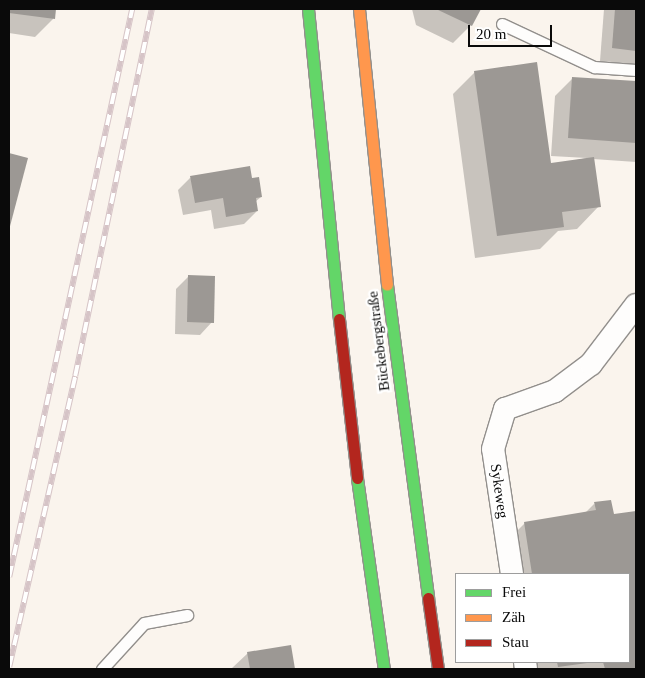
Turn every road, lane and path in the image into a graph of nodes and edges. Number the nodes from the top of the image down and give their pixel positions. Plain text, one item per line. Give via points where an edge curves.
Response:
1 (308, 9) edge
2 (359, 9) edge
3 (502, 24) dead end
4 (636, 70) edge
5 (636, 304) edge
6 (512, 573) edge
7 (187, 615) dead end
8 (102, 669) edge
9 (384, 669) edge
10 (438, 669) edge

1 - 9 highway via 351,438
2 - 10 highway, Bückebergstraße via 372,158
3 - 4 lane via 594,67
5 - 6 street, Sykeweg via 591,364 555,390 505,409 493,449
7 - 8 lane via 144,623

